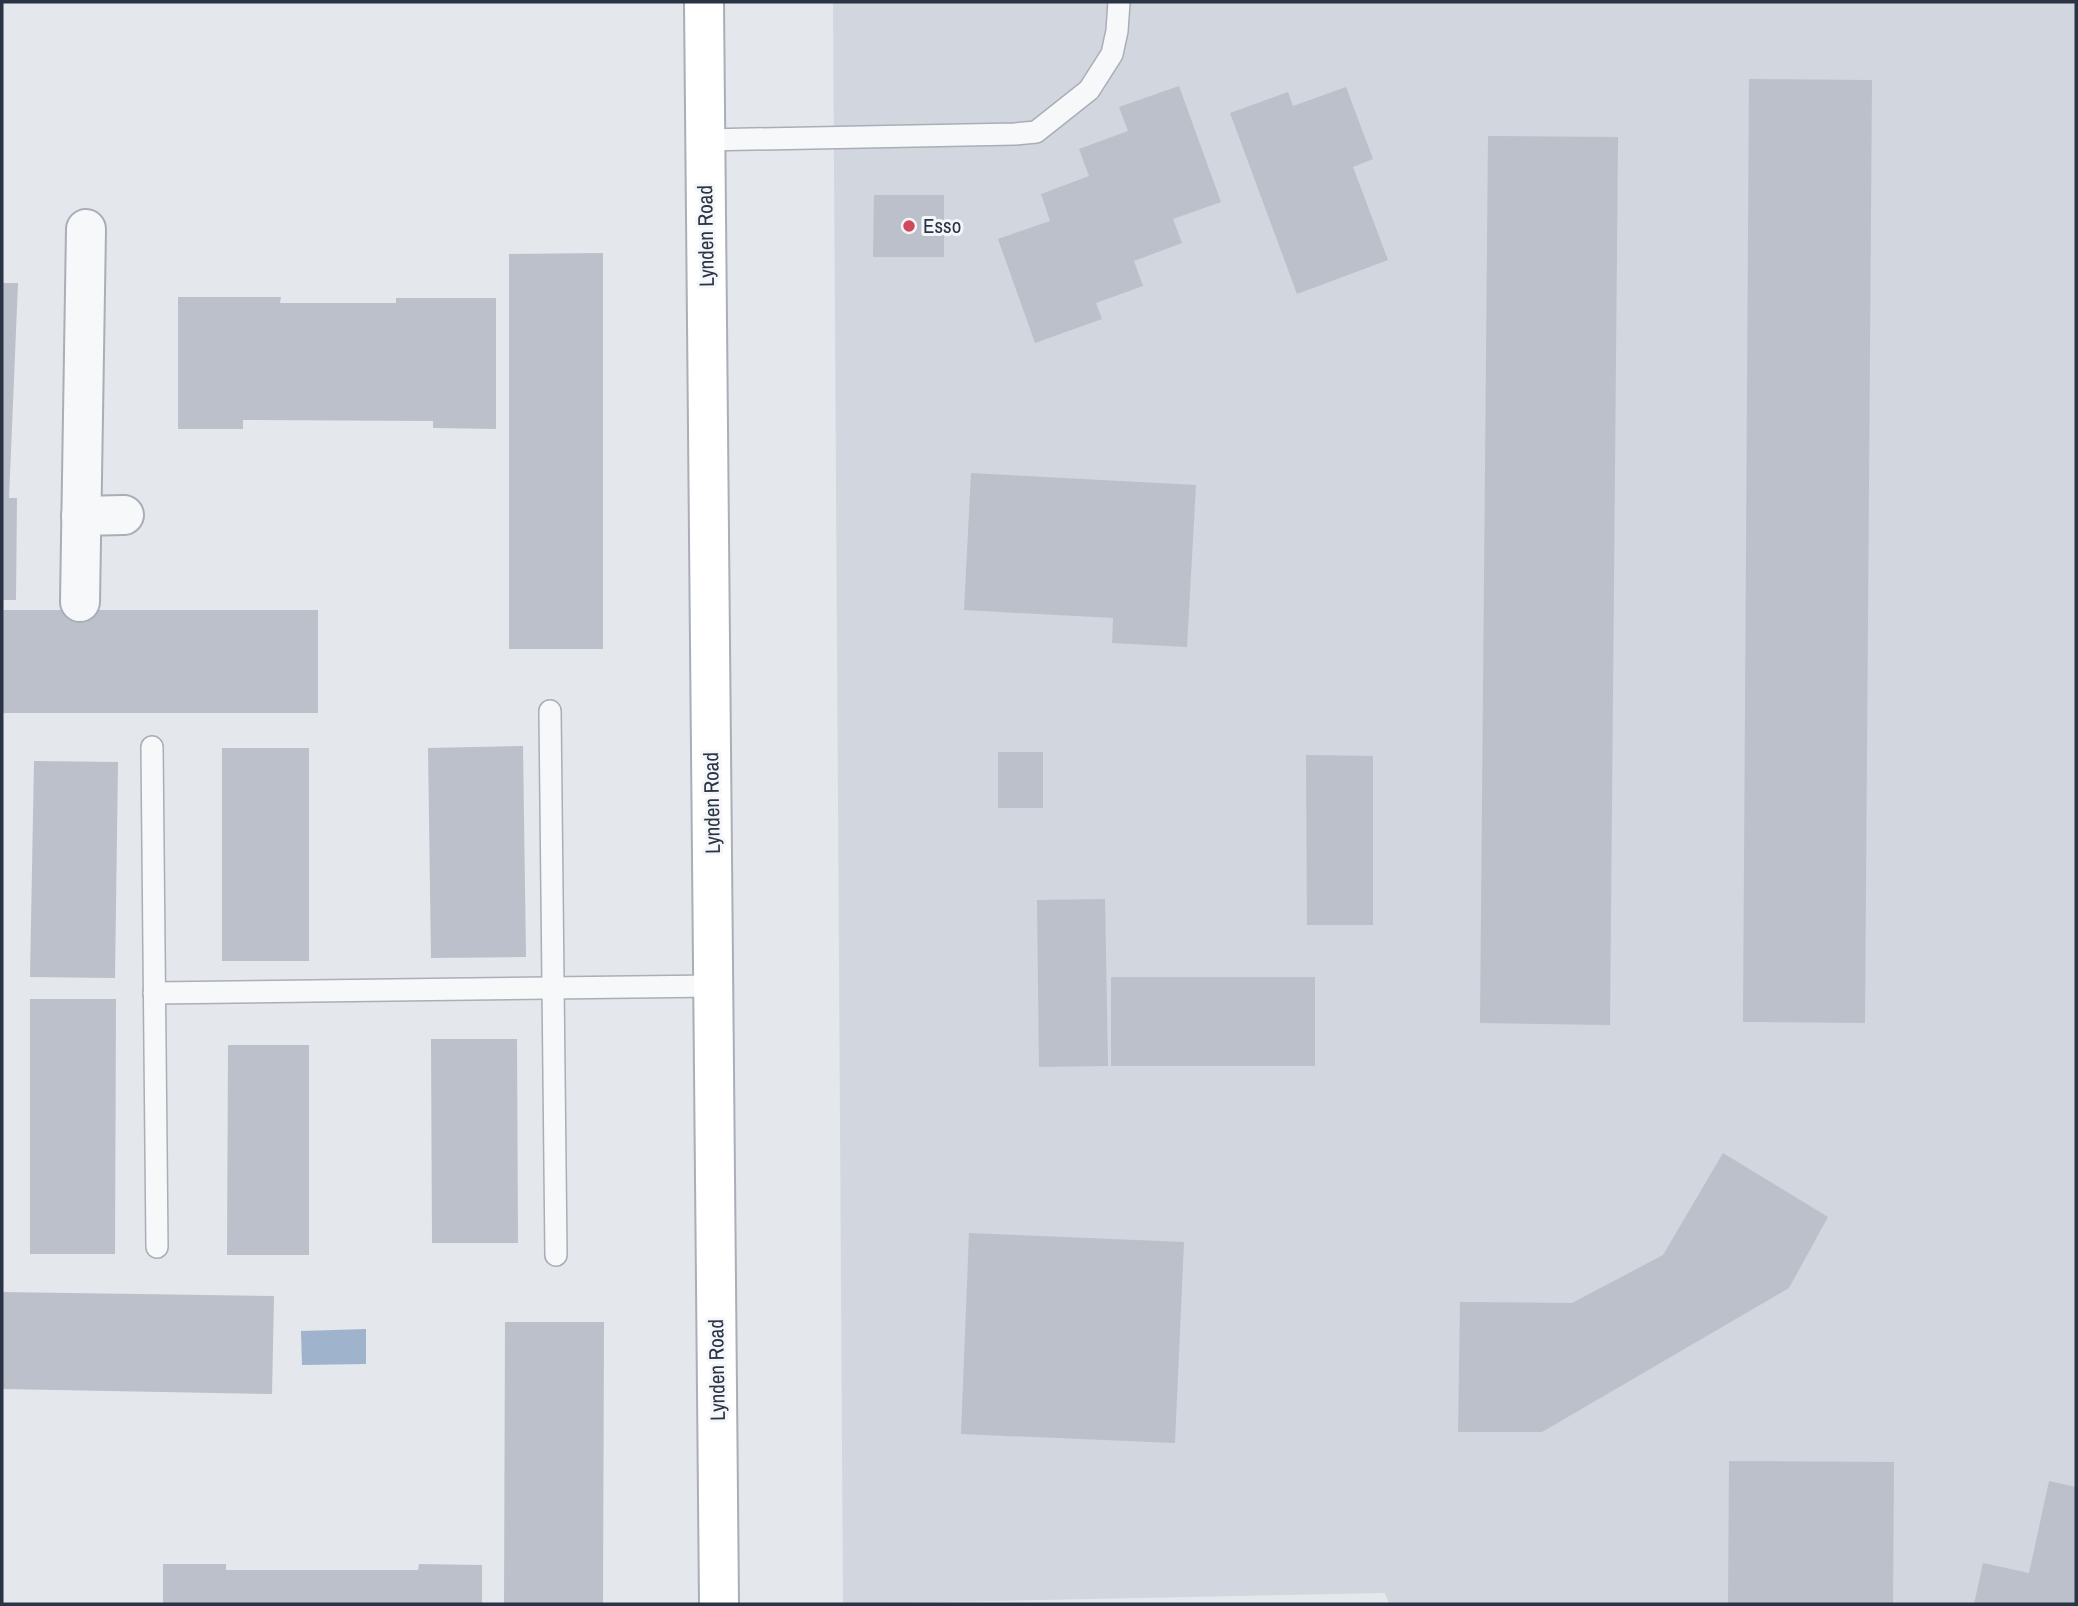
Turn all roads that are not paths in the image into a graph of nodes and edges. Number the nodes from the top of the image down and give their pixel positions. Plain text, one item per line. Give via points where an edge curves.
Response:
1 (704, 2) edge
2 (1119, 2) edge
3 (705, 141) junction
4 (86, 229) dead end
5 (124, 515) dead end
6 (82, 516) junction
7 (80, 602) dead end
8 (550, 711) dead end
9 (152, 747) dead end
10 (714, 986) junction
11 (553, 988) junction
12 (155, 993) junction
13 (157, 1247) dead end
14 (556, 1255) dead end
15 (719, 1604) edge

1 - 3 main road, Lynden Road
2 - 3 lane via 1112,54 1095,81 1036,132
3 - 10 main road, Lynden Road
4 - 6 street
5 - 6 street
6 - 7 street
8 - 11 lane
9 - 12 lane
10 - 11 lane
10 - 15 main road, Lynden Road
11 - 12 lane
11 - 14 lane
12 - 13 lane

